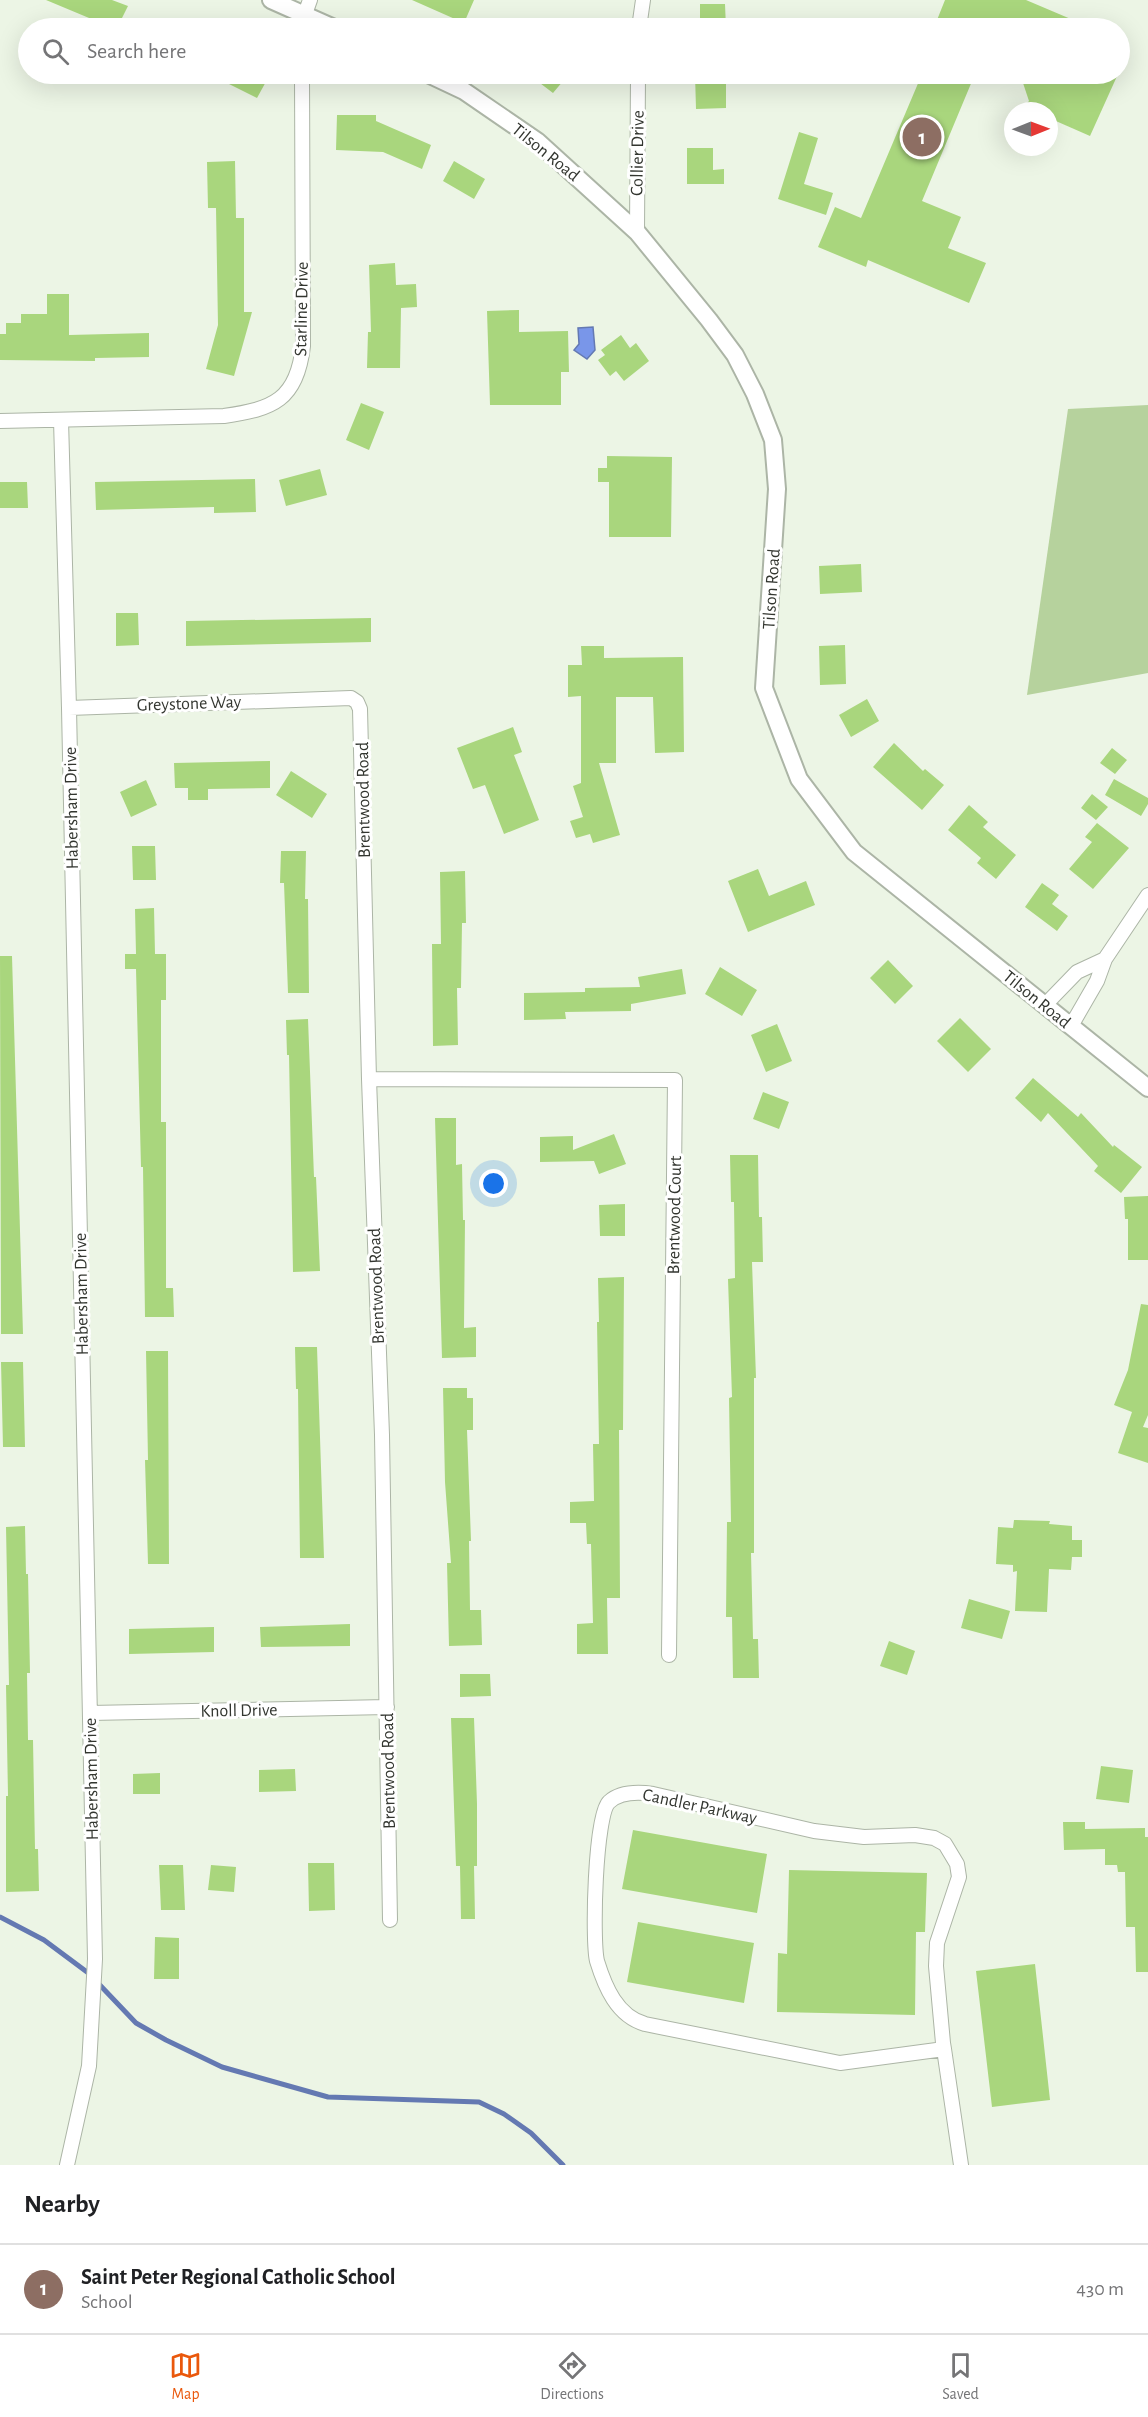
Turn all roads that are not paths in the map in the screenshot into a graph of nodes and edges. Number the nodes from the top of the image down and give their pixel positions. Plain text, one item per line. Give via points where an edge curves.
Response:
1 (271, 0) edge
2 (642, 0) edge
3 (306, 14) edge
4 (640, 18) edge
5 (302, 84) edge
6 (449, 84) edge
7 (638, 84) edge
8 (637, 232) junction
9 (61, 420) junction
10 (0, 421) edge
11 (308, 699) joint
12 (69, 708) junction
13 (1148, 895) edge
14 (1105, 959) junction
15 (1045, 1005) junction
16 (1071, 1026) junction
17 (369, 1079) junction
18 (1148, 1087) edge
19 (669, 1655) dead end
20 (387, 1707) junction
21 (90, 1713) junction
22 (390, 1920) dead end
23 (944, 2049) junction
24 (67, 2165) edge
25 (961, 2165) edge

1 - 3 street
2 - 4 street
5 - 9 street, Starline Drive via 303,346 298,376 291,388 274,402 250,412
6 - 8 street, Tilson Road via 537,141
7 - 8 street, Collier Drive
8 - 15 street, Tilson Road via 735,355 773,440 777,489 764,688 799,779 854,852
9 - 10 street, Starline Drive
9 - 12 street, Habersham Drive
11 - 12 street, Greystone Way
11 - 17 street, Brentwood Road via 351,698 357,702 362,720
12 - 21 street, Habersham Drive
13 - 14 street
14 - 15 street via 1077,972
14 - 16 street
15 - 16 street, Tilson Road
16 - 18 street, Tilson Road
17 - 19 street, Brentwood Court via 675,1080
17 - 20 street, Brentwood Road
20 - 21 street, Knoll Drive
20 - 22 street, Brentwood Road
21 - 24 street, Habersham Drive via 93,2024 89,2067
23 - 23 street, Candler Parkway via 840,2063 645,2024 627,2016 618,2009 597,1959 596,1875 603,1810 622,1795 645,1793 814,1831 864,1837 915,1835 945,1844 957,1864 959,1877 937,1943
23 - 25 street, Candler Parkway

